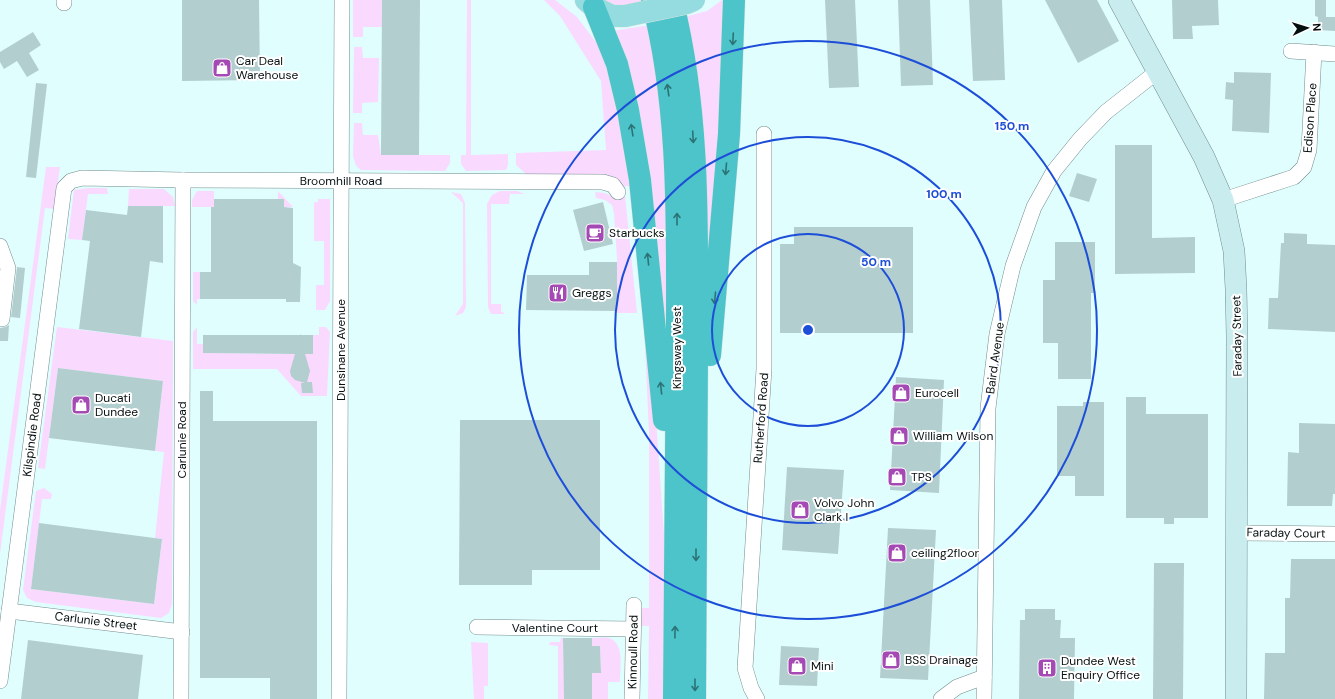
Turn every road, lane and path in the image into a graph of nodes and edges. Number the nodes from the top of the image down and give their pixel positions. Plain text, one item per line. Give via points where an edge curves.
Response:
1 (342, 0) edge
2 (652, 0) edge
3 (672, 0) edge
4 (694, 0) edge
5 (734, 0) edge
6 (1119, 0) edge
7 (588, 2) edge
8 (1291, 50) dead end
9 (1314, 52) junction
10 (1335, 54) edge
11 (1158, 71) junction
12 (764, 134) dead end
13 (183, 180) junction
14 (342, 181) junction
15 (64, 188) joint
16 (618, 192) dead end
17 (1223, 200) junction
18 (0, 246) edge
19 (2, 319) dead end
20 (696, 516) junction
21 (1237, 533) junction
22 (1335, 534) edge
23 (676, 538) junction
24 (634, 605) dead end
25 (9, 611) junction
26 (477, 627) dead end
27 (633, 629) junction
28 (182, 632) junction
29 (984, 677) junction
30 (0, 681) edge
31 (182, 699) edge
32 (339, 699) edge
33 (632, 699) edge
34 (674, 699) edge
35 (695, 699) edge
36 (757, 699) edge
37 (941, 699) edge
38 (984, 699) edge
39 (1236, 699) edge

1 - 14 street, Dunsinane Avenue
23 -> 2 highway, Kingsway West via 677,215 673,121 660,31
3 -> 20 highway, Kingsway West via 679,29 692,120 697,210
4 - 7 main road, bridge via 625,16 612,16
5 -> 20 highway via 729,134
6 - 11 street, Faraday Street
23 -> 7 highway via 640,180 628,110 616,64
8 - 9 street
9 - 10 street
9 - 17 street, Edison Place via 1310,150 1304,167 1294,177
11 - 17 street, Faraday Street via 1204,156
11 - 29 street, Baird Avenue via 1106,112 1054,171 1034,207 1013,266 997,334 988,408
12 - 36 street, Rutherford Road via 764,369 745,668
13 - 14 street, Broomhill Road
13 - 15 street, Broomhill Road via 82,178 71,180
13 - 28 street, Carlunie Road
14 - 16 street, Broomhill Road via 603,182 613,186
14 - 32 street, Dunsinane Avenue
15 - 25 street, Kilspindie Road
17 - 21 street, Faraday Street via 1234,251 1236,289
18 - 19 street via 8,268
20 -> 35 highway, Kingsway West
21 - 22 street, Faraday Court
21 - 39 street, Faraday Street
34 -> 23 highway, Kingsway West
24 - 27 street, Kinnoull Road
25 - 28 street, Carlunie Street
25 - 30 street, Kilspindie Road
26 - 27 street, Valentine Court
27 - 33 street, Kinnoull Road
28 - 31 street, Carlunie Road
29 - 37 street via 957,687
29 - 38 street, Baird Avenue

